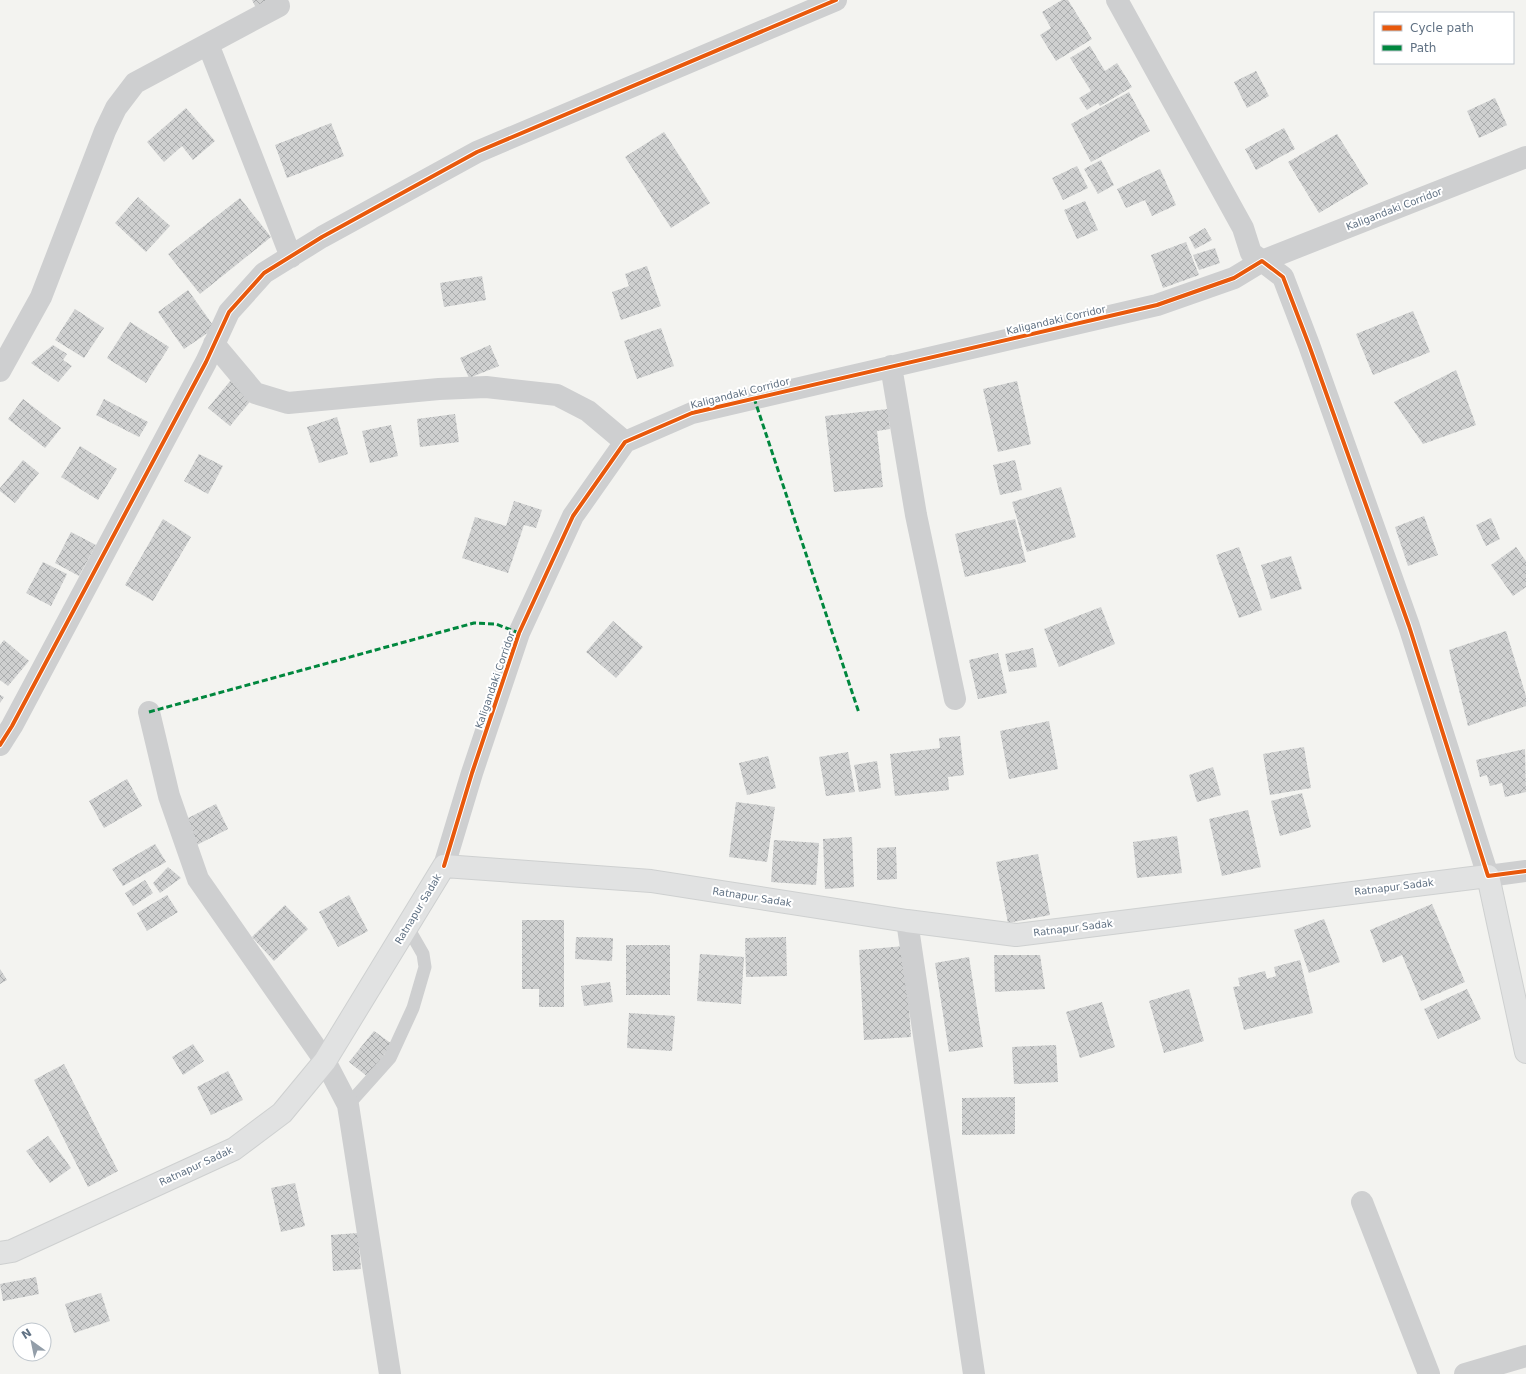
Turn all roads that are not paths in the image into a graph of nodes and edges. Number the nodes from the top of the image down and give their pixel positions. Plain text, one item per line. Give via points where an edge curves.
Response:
1 (836, 0) edge
2 (1117, 0) edge
3 (279, 6) dead end
4 (208, 44) junction
5 (1526, 157) edge
6 (291, 256) junction
7 (1262, 261) junction
8 (214, 344) junction
9 (891, 366) junction
10 (0, 371) edge
11 (625, 442) junction
12 (955, 699) dead end
13 (149, 712) dead end
14 (0, 745) edge
15 (444, 866) junction
16 (1526, 871) edge
17 (1488, 876) junction
18 (907, 921) junction
19 (407, 926) junction
20 (1526, 1052) edge
21 (325, 1061) junction
22 (348, 1105) junction
23 (1362, 1202) dead end
24 (0, 1253) edge
25 (1526, 1356) edge
26 (390, 1374) edge
27 (974, 1374) edge
28 (1429, 1374) edge
29 (1465, 1374) edge

1 - 6 street via 478,152
2 - 7 street via 1243,228 1251,253
3 - 4 street
4 - 6 street
4 - 10 street via 135,83 116,108 41,297
5 - 7 street, Kaligandaki Corridor
6 - 8 street via 264,273 230,312
7 - 9 street, Kaligandaki Corridor via 1234,278 1157,306
7 - 17 street via 1283,277 1309,345 1410,626
8 - 11 street via 255,393 288,403 439,389 494,388 556,395 588,411
8 - 14 street
9 - 11 street, Kaligandaki Corridor via 692,413
9 - 12 street via 916,515
11 - 15 street, Kaligandaki Corridor via 574,516 519,633
13 - 21 street via 169,796 198,879
15 - 18 main road, Ratnapur Sadak via 651,881
15 - 19 main road, Ratnapur Sadak
16 - 17 street
17 - 18 main road, Ratnapur Sadak via 1016,935
17 - 20 main road
18 - 27 street
19 - 21 main road, Ratnapur Sadak
19 - 22 lane via 422,954 425,967 413,1008 390,1058
21 - 22 street
21 - 24 main road, Ratnapur Sadak via 282,1113 234,1149 12,1251
22 - 26 street
23 - 28 street
25 - 29 street

